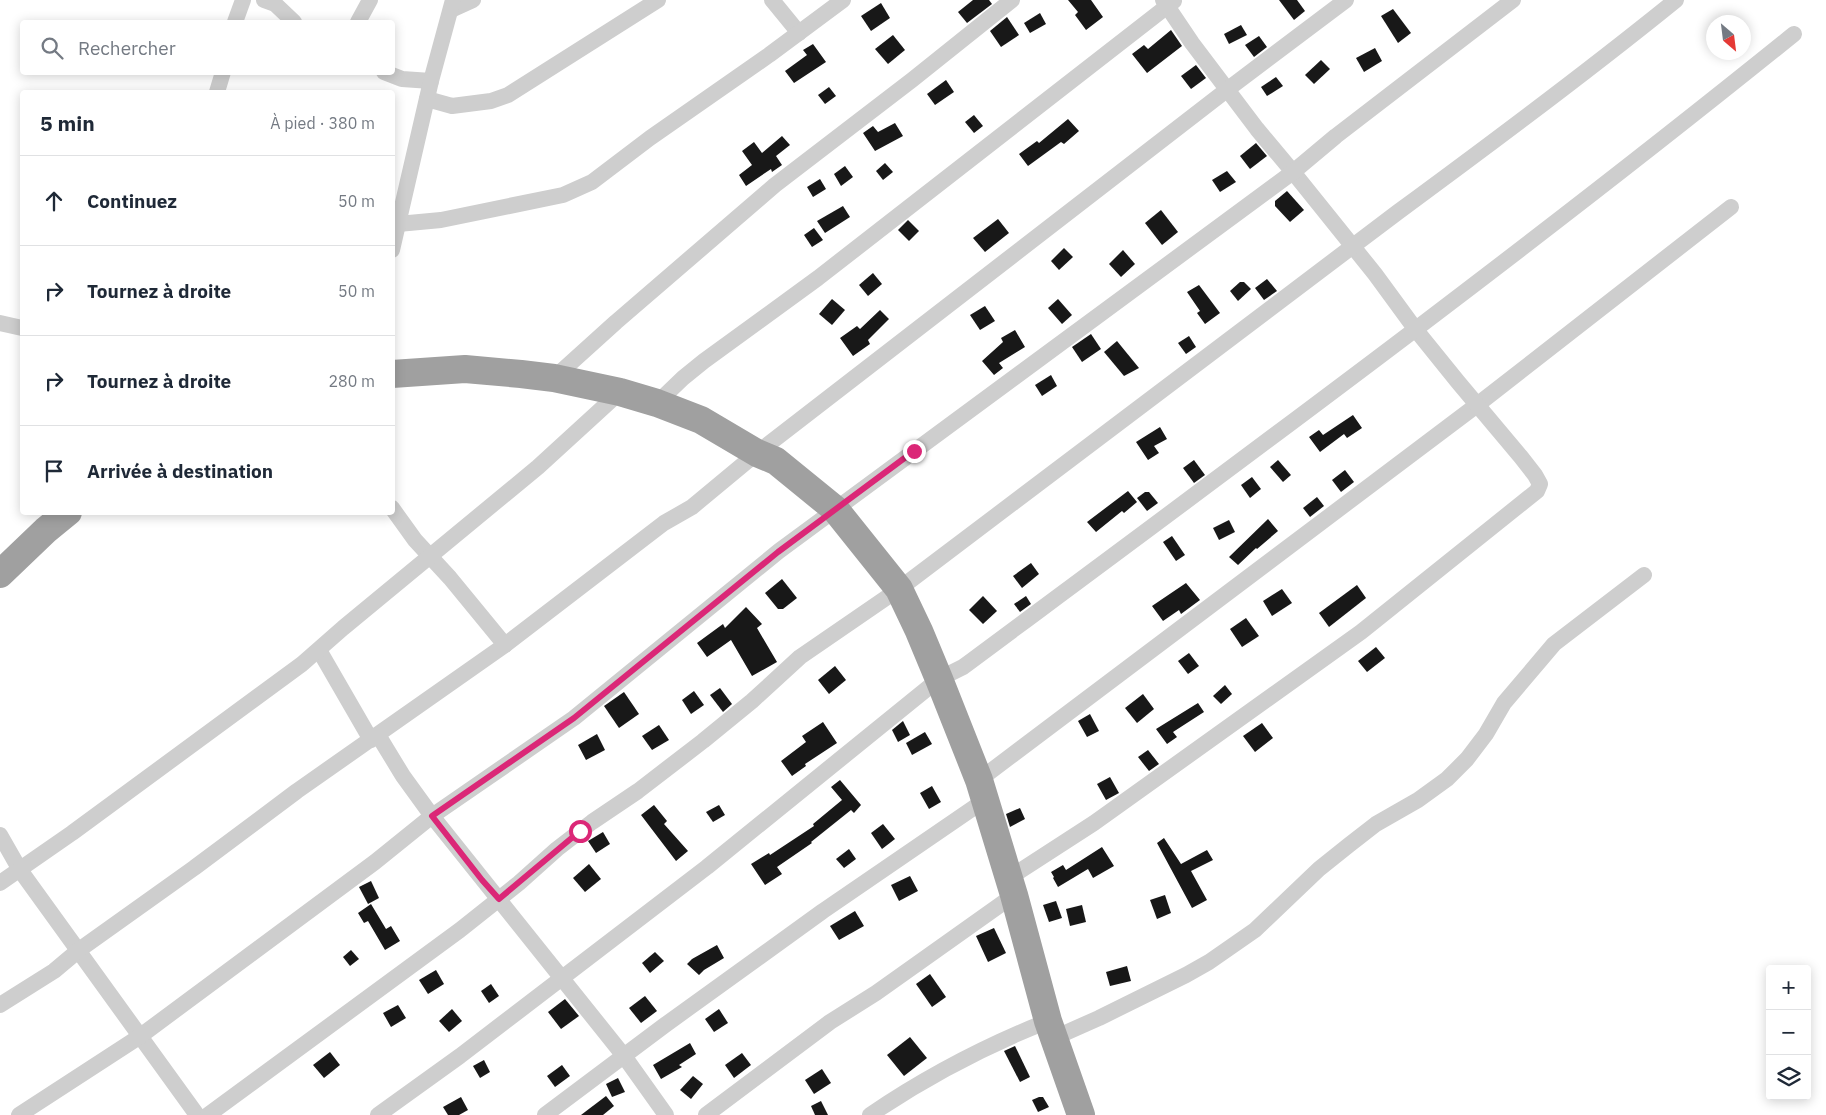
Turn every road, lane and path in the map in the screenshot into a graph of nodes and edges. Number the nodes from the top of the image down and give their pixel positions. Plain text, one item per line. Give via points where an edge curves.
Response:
1 (242, 0) edge
2 (264, 0) edge
3 (370, 0) edge
4 (473, 0) edge
5 (658, 0) edge
6 (772, 0) edge
7 (842, 0) edge
8 (1012, 0) edge
9 (1346, 0) edge
10 (1513, 0) edge
11 (1676, 0) edge
12 (1169, 2) edge
13 (452, 5) edge
14 (237, 20) edge
15 (292, 20) edge
16 (359, 20) edge
17 (799, 33) junction
18 (1794, 34) dead end
19 (222, 75) edge
20 (392, 75) edge
21 (431, 81) junction
22 (1228, 89) junction
23 (218, 90) edge
24 (427, 99) junction
25 (1293, 172) junction
26 (1731, 207) dead end
27 (398, 224) junction
28 (395, 237) edge
29 (1352, 247) junction
30 (0, 323) edge
31 (20, 328) edge
32 (1416, 330) junction
33 (395, 374) edge
34 (554, 378) junction
35 (620, 392) junction
36 (657, 403) junction
37 (1477, 405) junction
38 (757, 452) junction
39 (835, 509) junction
40 (395, 512) edge
41 (64, 515) edge
42 (431, 555) junction
43 (0, 574) edge
44 (1644, 575) dead end
45 (899, 588) junction
46 (505, 646) junction
47 (319, 650) junction
48 (939, 679) junction
49 (374, 737) junction
50 (982, 790) junction
51 (432, 816) junction
52 (0, 835) edge
53 (20, 870) junction
54 (0, 883) edge
55 (1011, 887) junction
56 (499, 899) junction
57 (79, 950) junction
58 (562, 977) junction
59 (0, 1004) edge
60 (1051, 1030) junction
61 (139, 1038) junction
62 (624, 1056) junction
63 (1073, 1112) edge
64 (19, 1115) edge
65 (197, 1115) edge
66 (208, 1115) edge
67 (378, 1115) edge
68 (545, 1115) edge
69 (666, 1115) edge
70 (706, 1115) edge
71 (870, 1115) edge

1 - 14 street
2 - 15 street via 274,4
3 - 16 street
4 - 13 street
5 - 24 street via 508,95 491,101 452,106
6 - 17 street
7 - 17 street
8 - 34 street via 775,184
9 - 22 street
10 - 25 street
11 - 29 street
12 - 22 street
12 - 36 street via 818,278 704,361
13 - 21 street
17 - 27 street via 592,182 563,195 441,220
18 - 32 street via 1663,140
19 - 23 street
20 - 21 street
21 - 24 street
22 - 25 street
22 - 38 street
24 - 27 street
25 - 29 street
25 - 39 street
26 - 37 street
27 - 28 street
29 - 32 street
29 - 45 street
30 - 31 street
32 - 37 street
32 - 48 street via 963,668
33 - 34 highway via 465,369
34 - 35 highway
35 - 36 highway
35 - 42 street via 538,467
36 - 38 highway via 701,420
37 - 50 street
37 - 55 street via 1535,475 1540,484 1536,491 1361,632 1094,823
38 - 39 highway via 776,461
38 - 46 street via 692,507 645,537
39 - 45 highway
39 - 51 street via 574,718
40 - 42 street via 415,540
41 - 43 highway
42 - 46 street
42 - 47 street
44 - 60 street via 1554,644 1504,703 1467,759 1447,779 1349,845 1255,930 1186,976 1100,1018
45 - 48 highway
45 - 56 street via 800,657 703,741 571,838
46 - 49 street
47 - 49 street
47 - 53 street
48 - 50 highway
48 - 58 street via 707,867
49 - 51 street
49 - 57 street
50 - 55 highway
50 - 62 street
51 - 56 street
51 - 61 street
52 - 53 street
53 - 54 street
53 - 57 street
55 - 60 highway
55 - 70 street via 876,993 830,1022
56 - 58 street
56 - 66 street
57 - 59 street
57 - 61 street
58 - 62 street
58 - 67 street
60 - 63 highway
60 - 71 street via 1007,1038 961,1060
61 - 64 street
61 - 65 street
62 - 68 street
62 - 69 street

